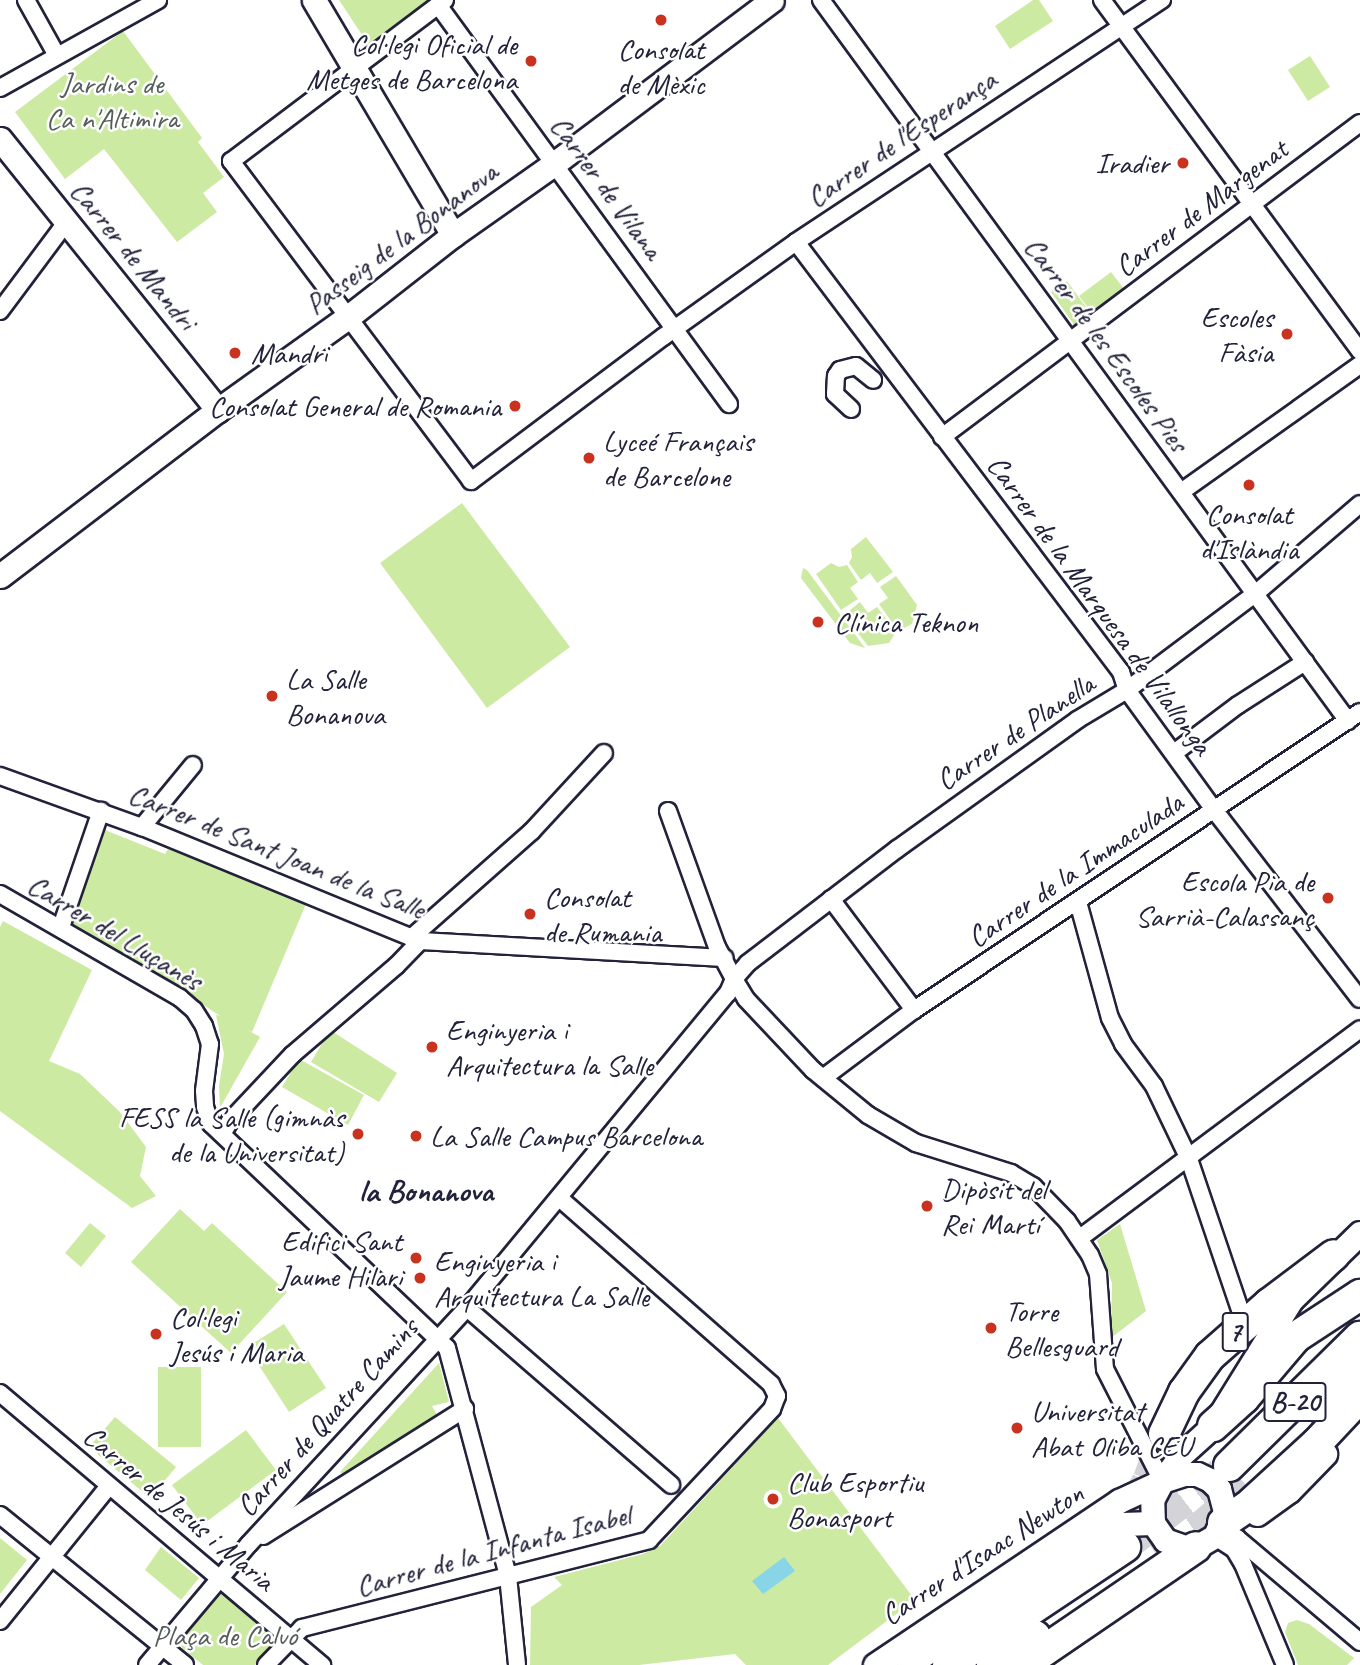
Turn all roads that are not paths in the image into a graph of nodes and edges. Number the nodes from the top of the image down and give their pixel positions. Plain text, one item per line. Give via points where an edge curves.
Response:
1 (26, 0) edge
2 (158, 0) edge
3 (314, 0) edge
4 (772, 0) edge
5 (821, 0) edge
6 (1102, 0) edge
7 (1163, 0) edge
8 (441, 3) edge
9 (1121, 27) junction
10 (56, 54) junction
11 (355, 69) junction
12 (0, 88) edge
13 (1360, 123) edge
14 (0, 139) edge
15 (930, 150) junction
16 (555, 163) junction
17 (1250, 205) junction
18 (67, 221) junction
19 (453, 235) junction
20 (796, 242) junction
21 (0, 311) edge
22 (348, 317) junction
23 (674, 329) junction
24 (1071, 342) junction
25 (1360, 351) edge
26 (1360, 365) edge
27 (873, 380) dead end
28 (729, 404) dead end
29 (851, 409) dead end
30 (218, 410) junction
31 (942, 438) junction
32 (1181, 492) junction
33 (1360, 504) edge
34 (0, 576) edge
35 (1255, 594) junction
36 (1305, 662) junction
37 (1127, 690) junction
38 (1354, 716) edge
39 (604, 753) dead end
40 (1174, 753) junction
41 (193, 765) dead end
42 (0, 776) edge
43 (101, 811) junction
44 (668, 811) dead end
45 (1215, 811) junction
46 (142, 827) junction
47 (0, 894) edge
48 (831, 898) junction
49 (1078, 902) junction
50 (61, 928) junction
51 (415, 940) junction
52 (725, 958) junction
53 (734, 979) junction
54 (1360, 999) edge
55 (914, 1010) junction
56 (1360, 1029) edge
57 (822, 1078) junction
58 (222, 1135) junction
59 (1189, 1159) junction
60 (559, 1198) junction
61 (1360, 1233) edge
62 (1080, 1238) junction
63 (1334, 1255) junction
64 (1360, 1295) edge
65 (467, 1308) junction
66 (1240, 1310) dead end
67 (1360, 1337) edge
68 (436, 1338) junction
69 (1360, 1368) edge
70 (0, 1393) edge
71 (1360, 1397) edge
72 (466, 1409) junction
73 (1360, 1418) edge
74 (1213, 1426) junction
75 (1164, 1434) tunnel mouth
76 (1163, 1481) junction
77 (671, 1485) dead end
78 (108, 1487) junction
79 (0, 1516) edge
80 (1153, 1523) junction
81 (1215, 1533) junction
82 (249, 1544) junction
83 (52, 1558) junction
84 (1132, 1558) tunnel mouth
85 (508, 1576) junction
86 (220, 1580) junction
87 (1029, 1597) dead end
88 (0, 1622) edge
89 (290, 1638) junction
90 (1360, 1642) edge
91 (162, 1646) junction
92 (984, 1656) edge
93 (147, 1665) edge
94 (186, 1665) edge
95 (266, 1665) edge
96 (322, 1665) edge
97 (517, 1665) edge
98 (875, 1665) edge
99 (908, 1665) edge
100 (948, 1665) edge
101 (1023, 1665) edge
102 (1285, 1665) edge

1 - 10 street
2 - 10 street
3 - 11 street
4 - 16 street, Passeig de la Bonanova
5 - 15 street, Carrer de les Escoles Pies
6 - 9 street
7 - 9 street, Carrer de l'Esperança
8 - 11 street
8 - 16 street, Carrer de Vilana
9 - 15 street, Carrer de l'Esperança
9 - 17 street
10 - 12 street
11 - 19 street
11 - 22 street via 232,161
13 - 17 street, Carrer de Margenat
14 - 18 street, Carrer de Mandri
15 - 20 street, Carrer de l'Esperança
15 - 24 street, Carrer de les Escoles Pies
16 - 19 street, Passeig de la Bonanova
16 - 23 street, Carrer de Vilana
17 - 24 street, Carrer de Margenat
17 - 25 street
18 - 21 street
18 - 30 street, Carrer de Mandri
19 - 22 street, Passeig de la Bonanova
20 - 23 street, Carrer de l'Esperança
20 - 31 street, Carrer de la Marquesa de Vilallonga
22 - 23 street, Carrer de l'Esperança via 471,481
22 - 30 street, Passeig de la Bonanova
23 - 28 street, Carrer de Vilana
24 - 31 street, Carrer de Margenat
24 - 32 street, Carrer de les Escoles Pies
26 - 32 street
27 - 29 street via 856,366 840,370 835,394
30 - 34 street, Passeig de la Bonanova
31 - 37 street, Carrer de la Marquesa de Vilallonga via 1121,672
32 - 35 street, Carrer de les Escoles Pies
33 - 35 street, Carrer de Planella
35 - 36 street, Carrer de les Escoles Pies
35 - 37 street, Carrer de Planella
36 - 38 street, Carrer de les Escoles Pies
36 - 40 street
37 - 40 street, Carrer de la Marquesa de Vilallonga
37 - 48 street, Carrer de Planella via 1077,720
38 - 45 street, Carrer de la Immaculada
39 - 51 street via 532,831
40 - 45 street, Carrer de la Marquesa de Vilallonga
41 - 46 street
42 - 43 street, Carrer de Sant Joan de la Salle
43 - 46 street, Carrer de Sant Joan de la Salle
43 - 50 street
44 - 52 street
45 - 49 street, Carrer de la Immaculada
45 - 54 street, Carrer de la Marquesa de Vilallonga
46 - 51 street, Carrer de Sant Joan de la Salle
47 - 50 street, Carrer del Lluçanès
48 - 53 street, Carrer de Planella
48 - 55 street
49 - 55 street, Carrer de la Immaculada
49 - 59 street via 1110,1018 1158,1093
50 - 58 street, Carrer del Lluçanès via 194,1010 210,1044 205,1107 211,1124
51 - 52 street, Carrer de Sant Joan de la Salle
51 - 58 street via 396,966 292,1055
52 - 53 street
53 - 57 street via 746,999
53 - 60 street, Carrer de Quatre Camins via 728,993
55 - 57 street, Carrer de la Immaculada
56 - 59 street
57 - 62 street via 868,1115 916,1143 1011,1172 1051,1204
58 - 68 street, Carrer del Lluçanès
59 - 62 street
59 - 66 street
60 - 65 street, Carrer de Quatre Camins
60 - 85 street, Carrer de la Infanta Isabel via 771,1384 777,1396 772,1409 649,1540
61 - 63 street
62 - 76 street via 1098,1274 1105,1369
63 - 74 street via 1291,1300
63 - 75 highway, 7 via 1210,1356 1184,1392
64 - 74 highway, 7 via 1296,1337 1244,1398
65 - 68 street, Carrer de Quatre Camins
65 - 77 street
67 - 69 highway, B-20 via 1238,1476
68 - 72 street, Carrer del Lluçanès via 447,1348
68 - 82 street, Carrer de Quatre Camins
70 - 78 street, Carrer de Jesús i Maria
71 - 81 highway via 1317,1443
72 - 82 street
72 - 85 street, Carrer del Lluçanès
73 - 81 street via 1289,1491 1255,1515
74 - 76 street via 1181,1455
76 - 80 street via 1152,1500
76 - 81 street via 1197,1474 1219,1489 1225,1502
76 - 98 street, Carrer d'Isaac Newton via 1119,1501
78 - 83 street
78 - 86 street, Carrer de Jesús i Maria
79 - 83 street
80 - 81 street via 1165,1540 1185,1547
80 - 99 street, Carrer d'Isaac Newton via 1122,1524
81 - 90 street via 1237,1538
81 - 101 highway
81 - 102 street via 1243,1564
82 - 86 street, Carrer de Quatre Camins
83 - 88 street
83 - 91 street
84 - 92 highway
85 - 89 street, Carrer de la Infanta Isabel via 302,1628
85 - 97 street, Carrer del Lluçanès
86 - 89 street, Carrer de Jesús i Maria
86 - 91 street, Carrer de Quatre Camins
87 - 92 highway
89 - 95 street
89 - 96 street, Carrer de Jesús i Maria
91 - 93 street, Carrer de Quatre Camins
91 - 94 street
92 - 100 highway

